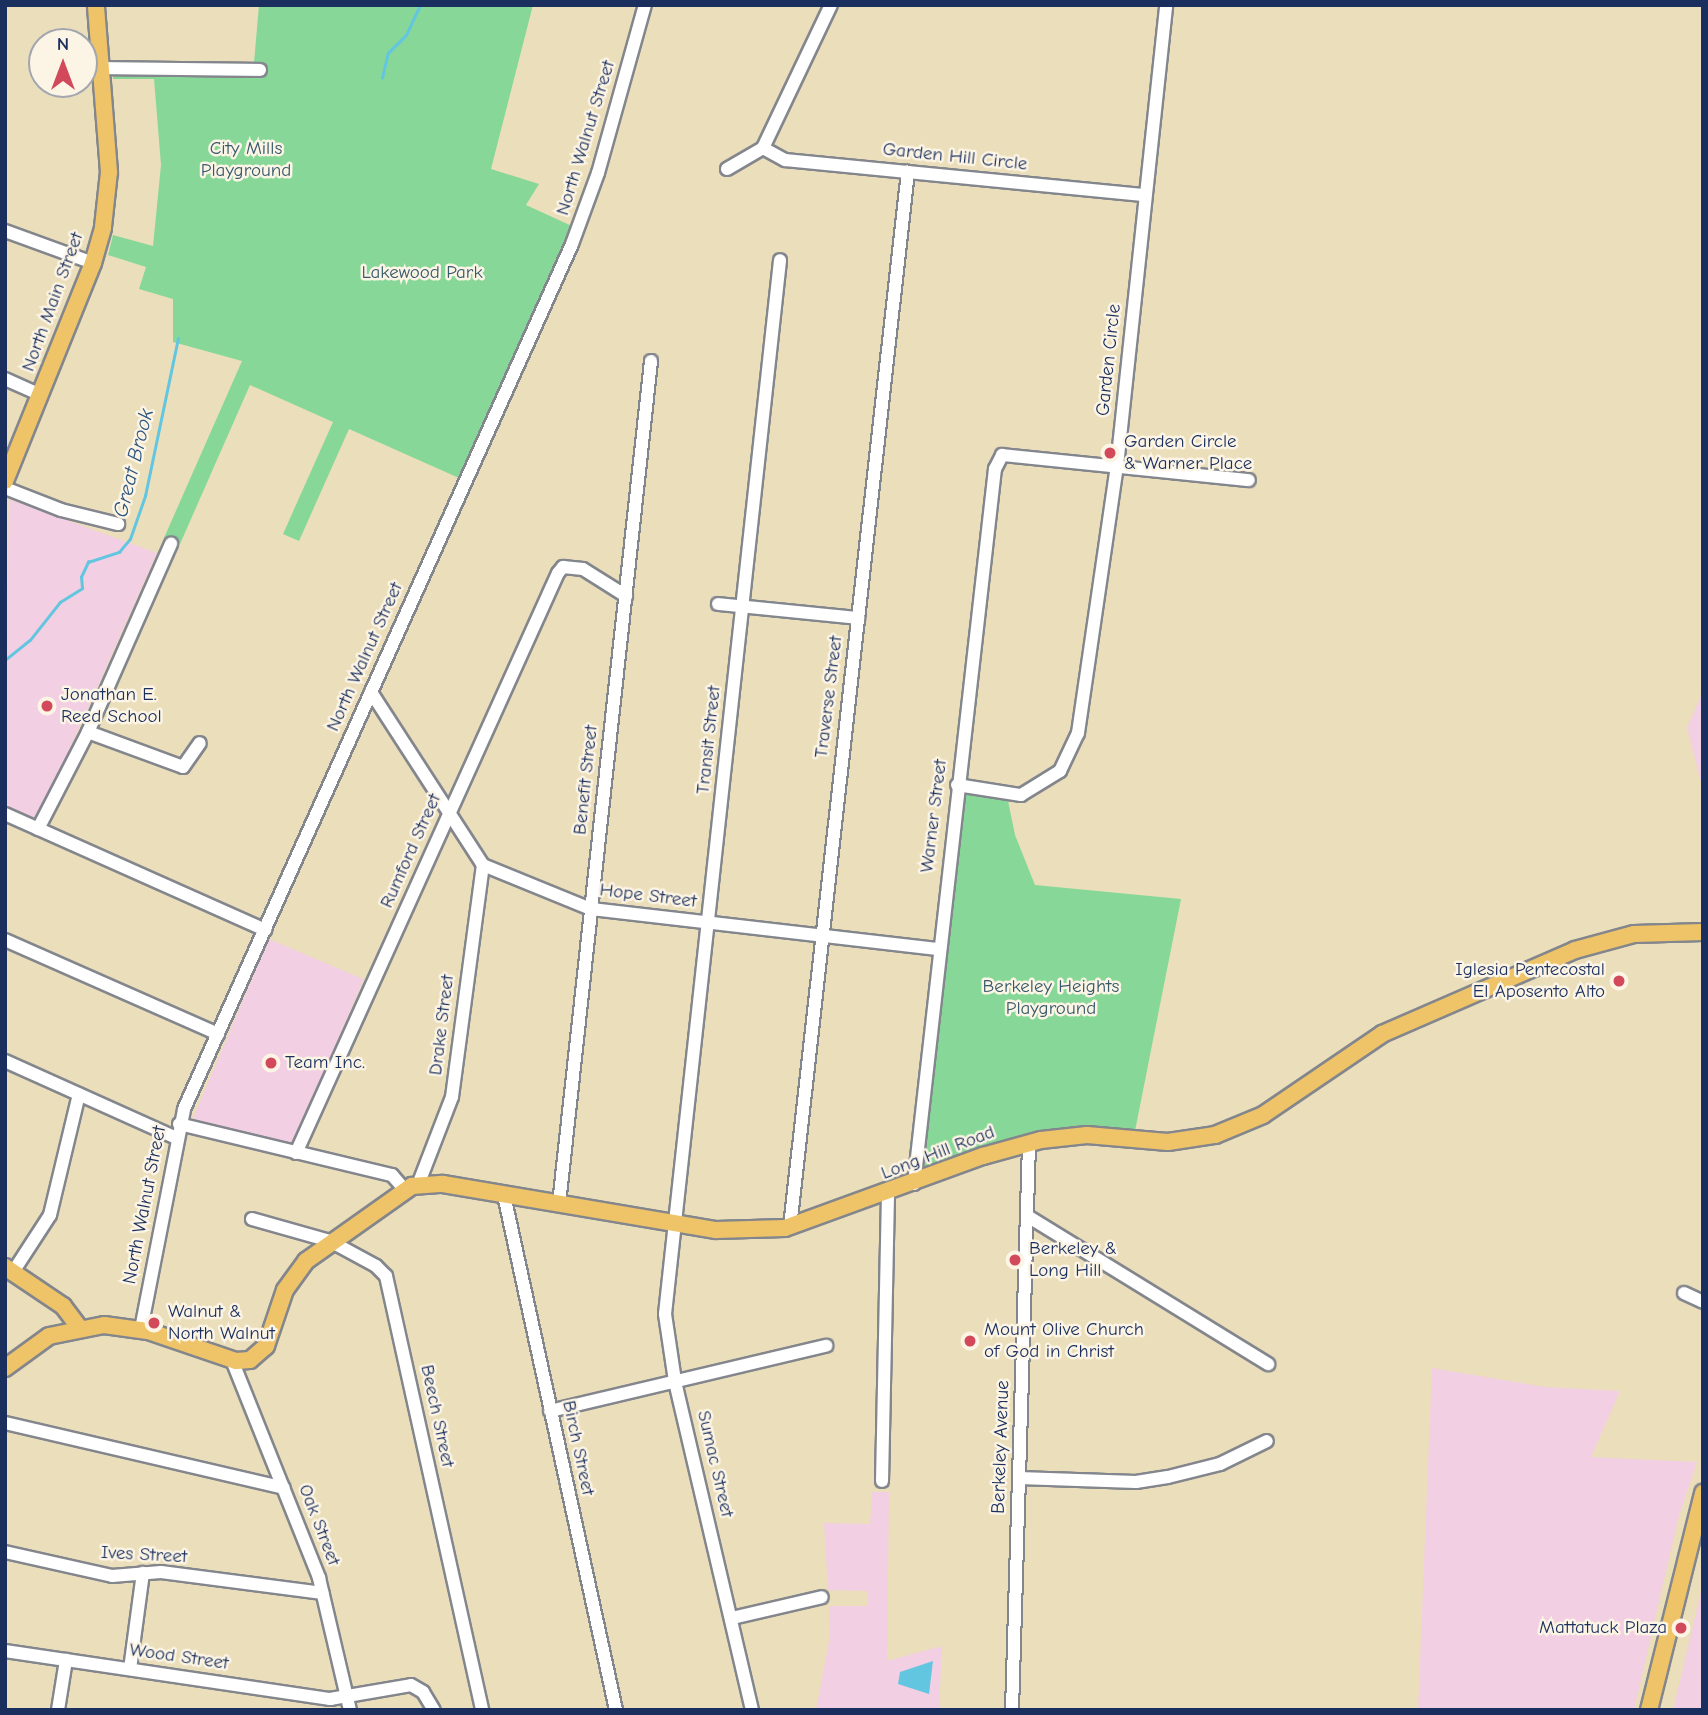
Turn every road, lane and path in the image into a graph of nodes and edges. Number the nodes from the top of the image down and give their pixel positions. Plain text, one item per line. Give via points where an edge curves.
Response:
1 (96, 5) edge
2 (645, 5) edge
3 (831, 5) edge
4 (1166, 5) edge
5 (101, 68) junction
6 (260, 70) dead end
7 (763, 148) junction
8 (727, 169) dead end
9 (908, 172) junction
10 (1146, 195) junction
11 (5, 231) edge
12 (780, 260) dead end
13 (93, 262) junction
14 (651, 361) dead end
15 (5, 379) edge
16 (41, 395) junction
17 (1117, 466) junction
18 (1249, 480) dead end
19 (5, 481) edge
20 (5, 488) edge
21 (118, 524) dead end
22 (171, 544) dead end
23 (626, 596) junction
24 (718, 604) dead end
25 (743, 607) junction
26 (858, 618) junction
27 (371, 692) junction
28 (88, 732) junction
29 (200, 743) dead end
30 (957, 785) junction
31 (450, 813) junction
32 (5, 814) edge
33 (38, 829) junction
34 (483, 865) junction
35 (591, 909) junction
36 (708, 922) junction
37 (265, 930) junction
38 (1703, 932) edge
39 (822, 934) junction
40 (5, 940) edge
41 (938, 949) junction
42 (218, 1034) junction
43 (5, 1061) edge
44 (79, 1094) junction
45 (180, 1124) junction
46 (176, 1138) junction
47 (1029, 1143) junction
48 (296, 1153) junction
49 (914, 1184) junction
50 (411, 1187) junction
51 (888, 1194) junction
52 (504, 1195) junction
53 (559, 1204) junction
54 (1029, 1217) junction
55 (252, 1219) dead end
56 (674, 1224) junction
57 (790, 1227) junction
58 (330, 1241) junction
59 (9, 1270) edge
60 (1684, 1293) dead end
61 (1703, 1302) edge
62 (79, 1327) junction
63 (141, 1329) junction
64 (827, 1346) dead end
65 (232, 1360) junction
66 (1268, 1364) dead end
67 (5, 1368) edge
68 (676, 1381) junction
69 (550, 1412) junction
70 (5, 1423) edge
71 (1267, 1441) dead end
72 (1019, 1478) junction
73 (882, 1481) dead end
74 (284, 1488) junction
75 (1703, 1493) edge
76 (5, 1552) edge
77 (143, 1573) junction
78 (323, 1593) junction
79 (822, 1597) dead end
80 (732, 1618) junction
81 (5, 1651) edge
82 (66, 1660) junction
83 (130, 1669) junction
84 (349, 1704) edge
85 (58, 1710) edge
86 (434, 1710) edge
87 (482, 1710) edge
88 (616, 1710) edge
89 (752, 1710) edge
90 (1012, 1710) edge
91 (1649, 1710) edge

1 - 5 main road, North Main Street
2 - 27 street, North Walnut Street via 577,234
3 - 7 street
4 - 10 street, Garden Circle
5 - 6 street
5 - 13 main road, North Main Street via 109,184
7 - 8 street
7 - 9 street, Garden Hill Circle via 785,160
9 - 10 street, Garden Hill Circle
9 - 26 street, Traverse Street
10 - 17 street, Garden Circle
11 - 13 street
12 - 25 street, Transit Street
13 - 16 main road, North Main Street
14 - 23 street, Benefit Street
15 - 16 street
16 - 19 main road, North Main Street
17 - 18 street
17 - 30 street, Garden Circle via 1079,726 1060,771 1021,795
17 - 30 street, Warner Street via 1002,455 988,501
20 - 21 street via 61,510
22 - 28 street
23 - 31 street, Rumford Street via 583,569 563,568 504,685
23 - 35 street, Benefit Street
24 - 25 street
25 - 26 street
25 - 36 street, Transit Street
26 - 39 street, Traverse Street
27 - 31 street
27 - 37 street, North Walnut Street
28 - 29 street via 186,766
28 - 33 street
30 - 41 street, Warner Street
31 - 34 street
31 - 48 street, Rumford Street
32 - 33 street
33 - 37 street
34 - 35 street, Hope Street
34 - 50 street, Drake Street via 452,1097
35 - 36 street, Hope Street
35 - 53 street, Benefit Street
36 - 39 street, Hope Street
36 - 56 street, Transit Street
37 - 42 street, North Walnut Street
38 - 47 main road, Long Hill Road via 1634,934 1575,950 1382,1034 1263,1115 1215,1135 1168,1142 1075,1136
39 - 41 street, Hope Street
39 - 57 street, Traverse Street
40 - 42 street
41 - 49 street, Warner Street
42 - 45 street, North Walnut Street
43 - 44 street
44 - 46 street
44 - 59 street via 50,1215
45 - 46 street, North Walnut Street
45 - 48 street
46 - 63 street, North Walnut Street via 169,1200
47 - 49 main road, Long Hill Road
47 - 54 street, Berkeley Avenue
48 - 50 street via 392,1175
49 - 51 main road, Long Hill Road
50 - 52 main road, Long Hill Road
50 - 58 main road
51 - 57 main road, Long Hill Road
51 - 73 street
52 - 53 main road, Long Hill Road
52 - 69 street, Birch Street
53 - 56 main road, Long Hill Road
54 - 66 street
54 - 72 street, Berkeley Avenue
55 - 58 street, Beech Street
56 - 57 main road, Long Hill Road via 744,1232
56 - 68 street, Sumac Street via 665,1314
58 - 65 main road via 288,1284 263,1350 246,1362
58 - 87 street, Beech Street via 376,1266 388,1281
59 - 62 main road via 67,1309
60 - 61 street
62 - 63 main road
62 - 67 main road via 37,1342
63 - 65 main road
64 - 68 street
65 - 74 street, Oak Street
68 - 69 street
68 - 80 street, Sumac Street
69 - 88 street, Birch Street
70 - 74 street
71 - 72 street via 1220,1464 1136,1482
72 - 90 street, Berkeley Avenue
74 - 78 street, Oak Street
75 - 91 main road
76 - 77 street, Ives Street via 112,1576
77 - 78 street, Ives Street
77 - 83 street
78 - 84 street, Oak Street
79 - 80 street
80 - 89 street, Sumac Street
81 - 82 street, Wood Street
82 - 83 street, Wood Street
82 - 85 street
83 - 84 street, Wood Street
84 - 86 street, Wood Street via 411,1685 423,1692

